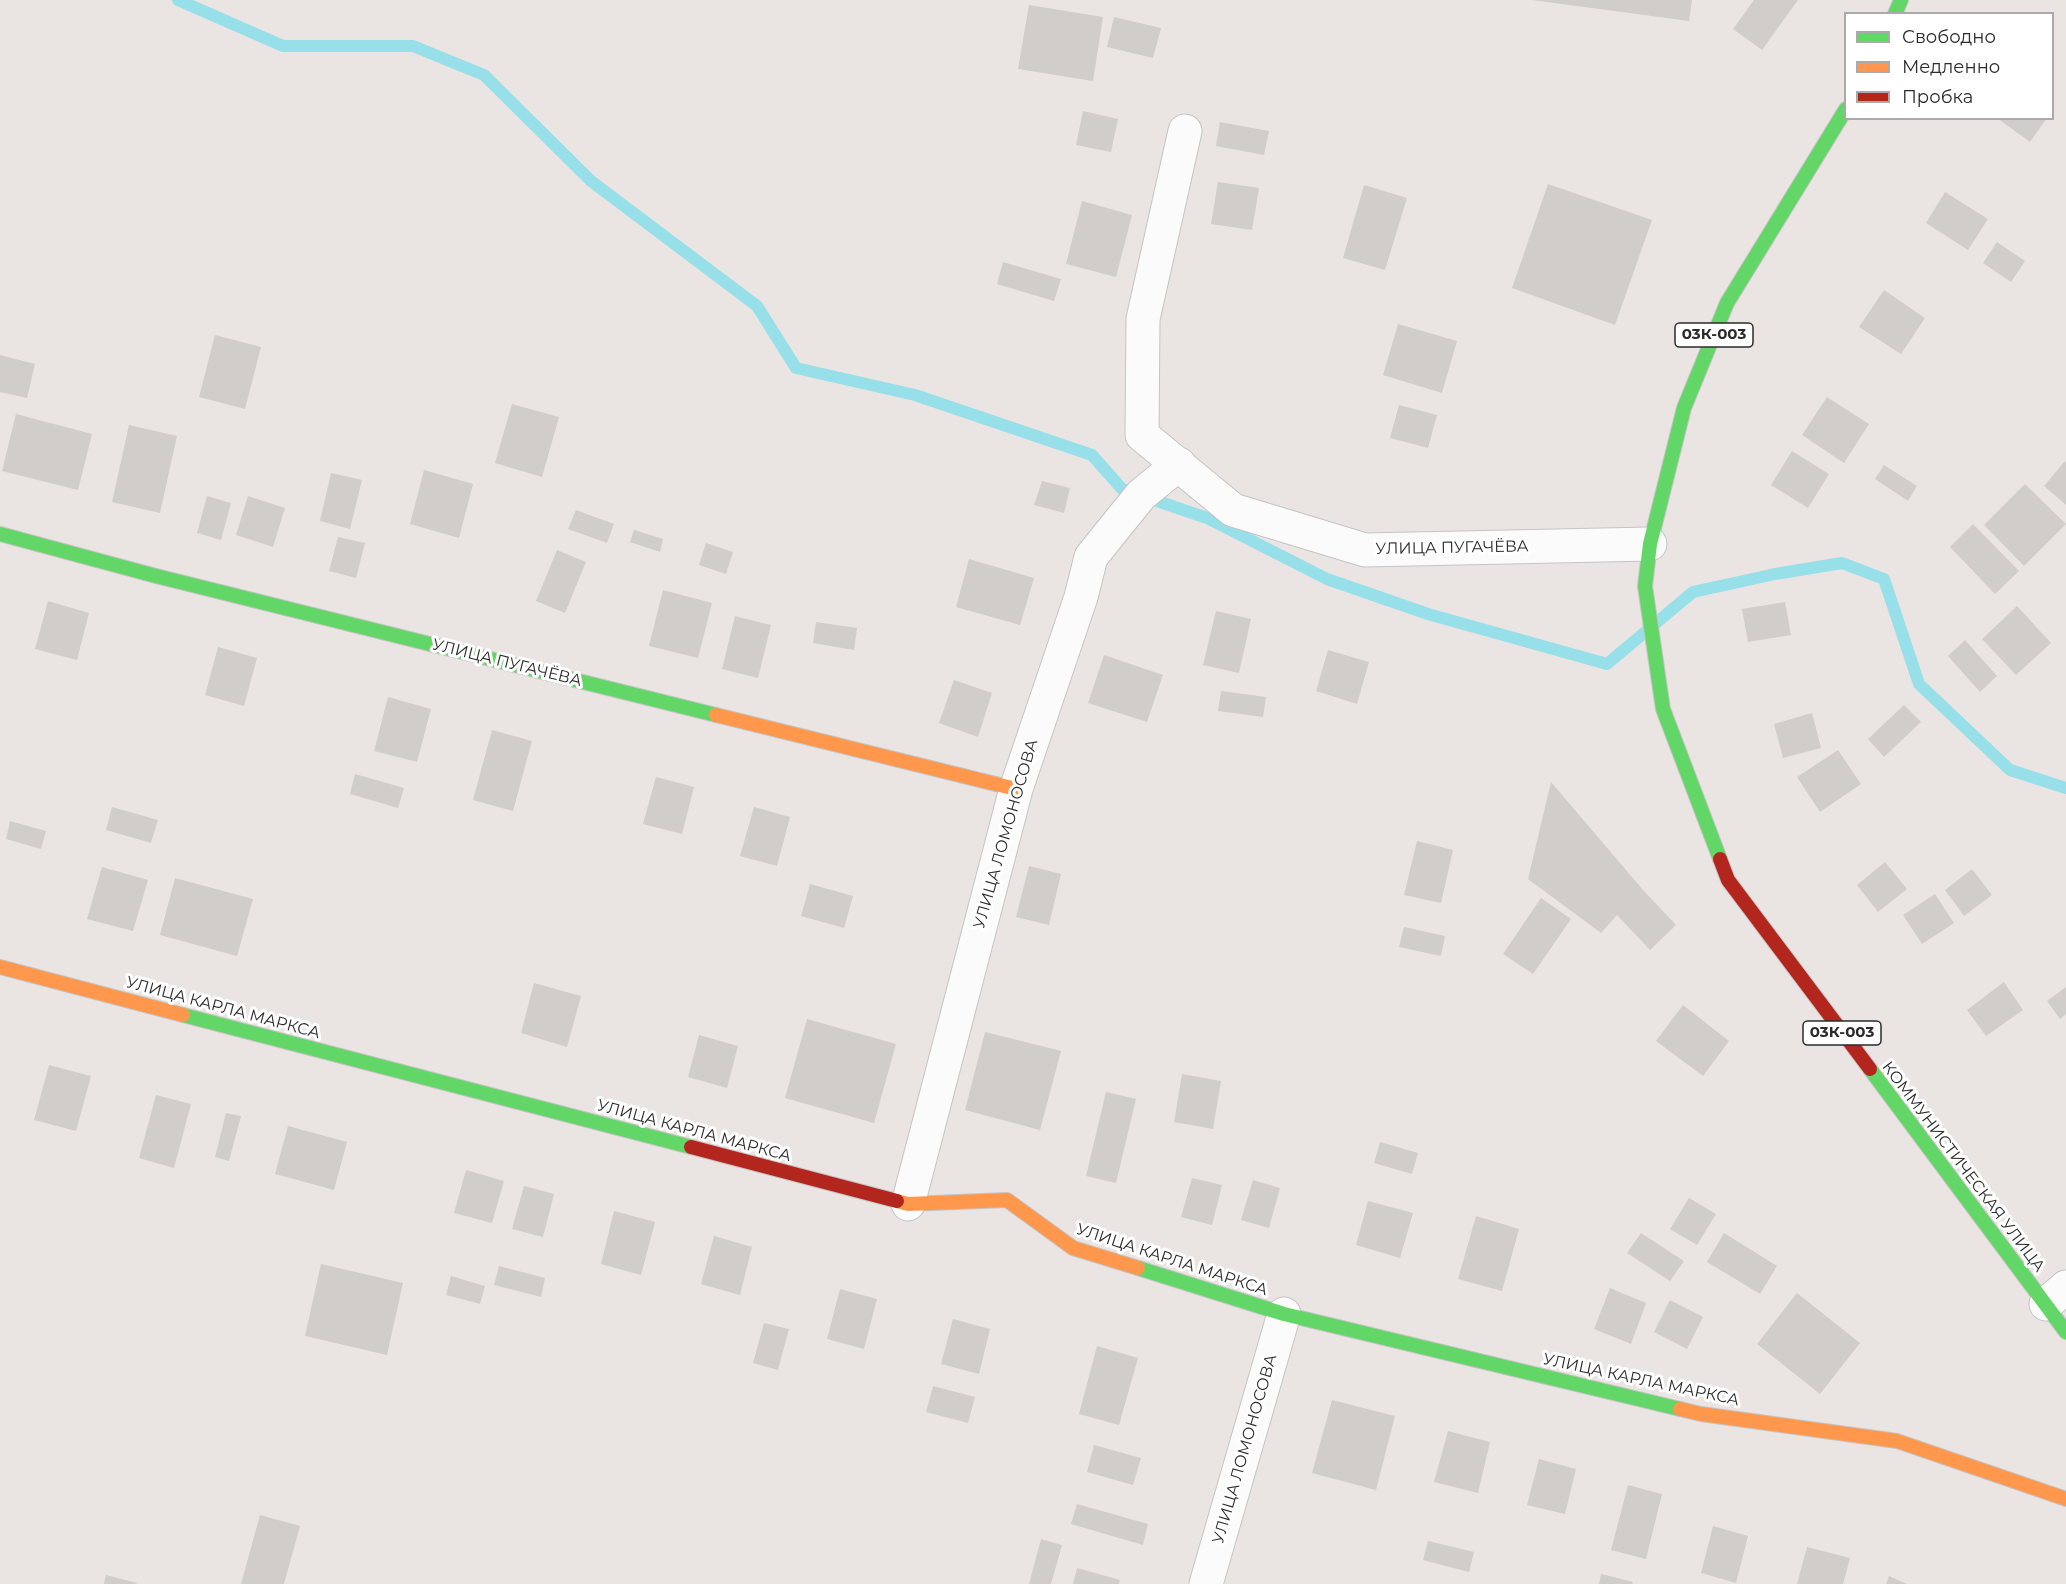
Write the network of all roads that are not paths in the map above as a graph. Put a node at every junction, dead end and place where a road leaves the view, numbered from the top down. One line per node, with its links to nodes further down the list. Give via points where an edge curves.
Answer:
1 (1844, 111): 5 (street, КОММУНИСТИЧЕСКАЯ УЛИЦА / 03К-003, via 1727,303 1684,408)
2 (1185, 131): 3 (street, УЛИЦА ПУГАЧЁВА, via 1143,319 1142,435)
3 (1179, 464): 5 (street, УЛИЦА ПУГАЧЁВА, via 1233,510 1365,550); 6 (street, УЛИЦА ЛОМОНОСОВА, via 1141,495 1090,557 1081,597)
4 (0, 534): 6 (street, УЛИЦА ПУГАЧЁВА)
5 (1650, 544): 9 (street, КОММУНИСТИЧЕСКАЯ УЛИЦА / 03К-003, via 1645,586 1663,710 1728,880)
6 (1016, 789): 8 (street, УЛИЦА ЛОМОНОСОВА)
7 (0, 967): 8 (street, УЛИЦА КАРЛА МАРКСА)
8 (908, 1204): 10 (street, УЛИЦА КАРЛА МАРКСА, via 1007,1200 1073,1248)
9 (2056, 1296): 11 (street, КОММУНИСТИЧЕСКАЯ УЛИЦА / 03К-003)
10 (1284, 1314): 12 (street, УЛИЦА КАРЛА МАРКСА, via 1701,1414 1897,1441); 13 (street, УЛИЦА ЛОМОНОСОВА)
11 (2066, 1332)
12 (2066, 1499)
13 (1206, 1584)

